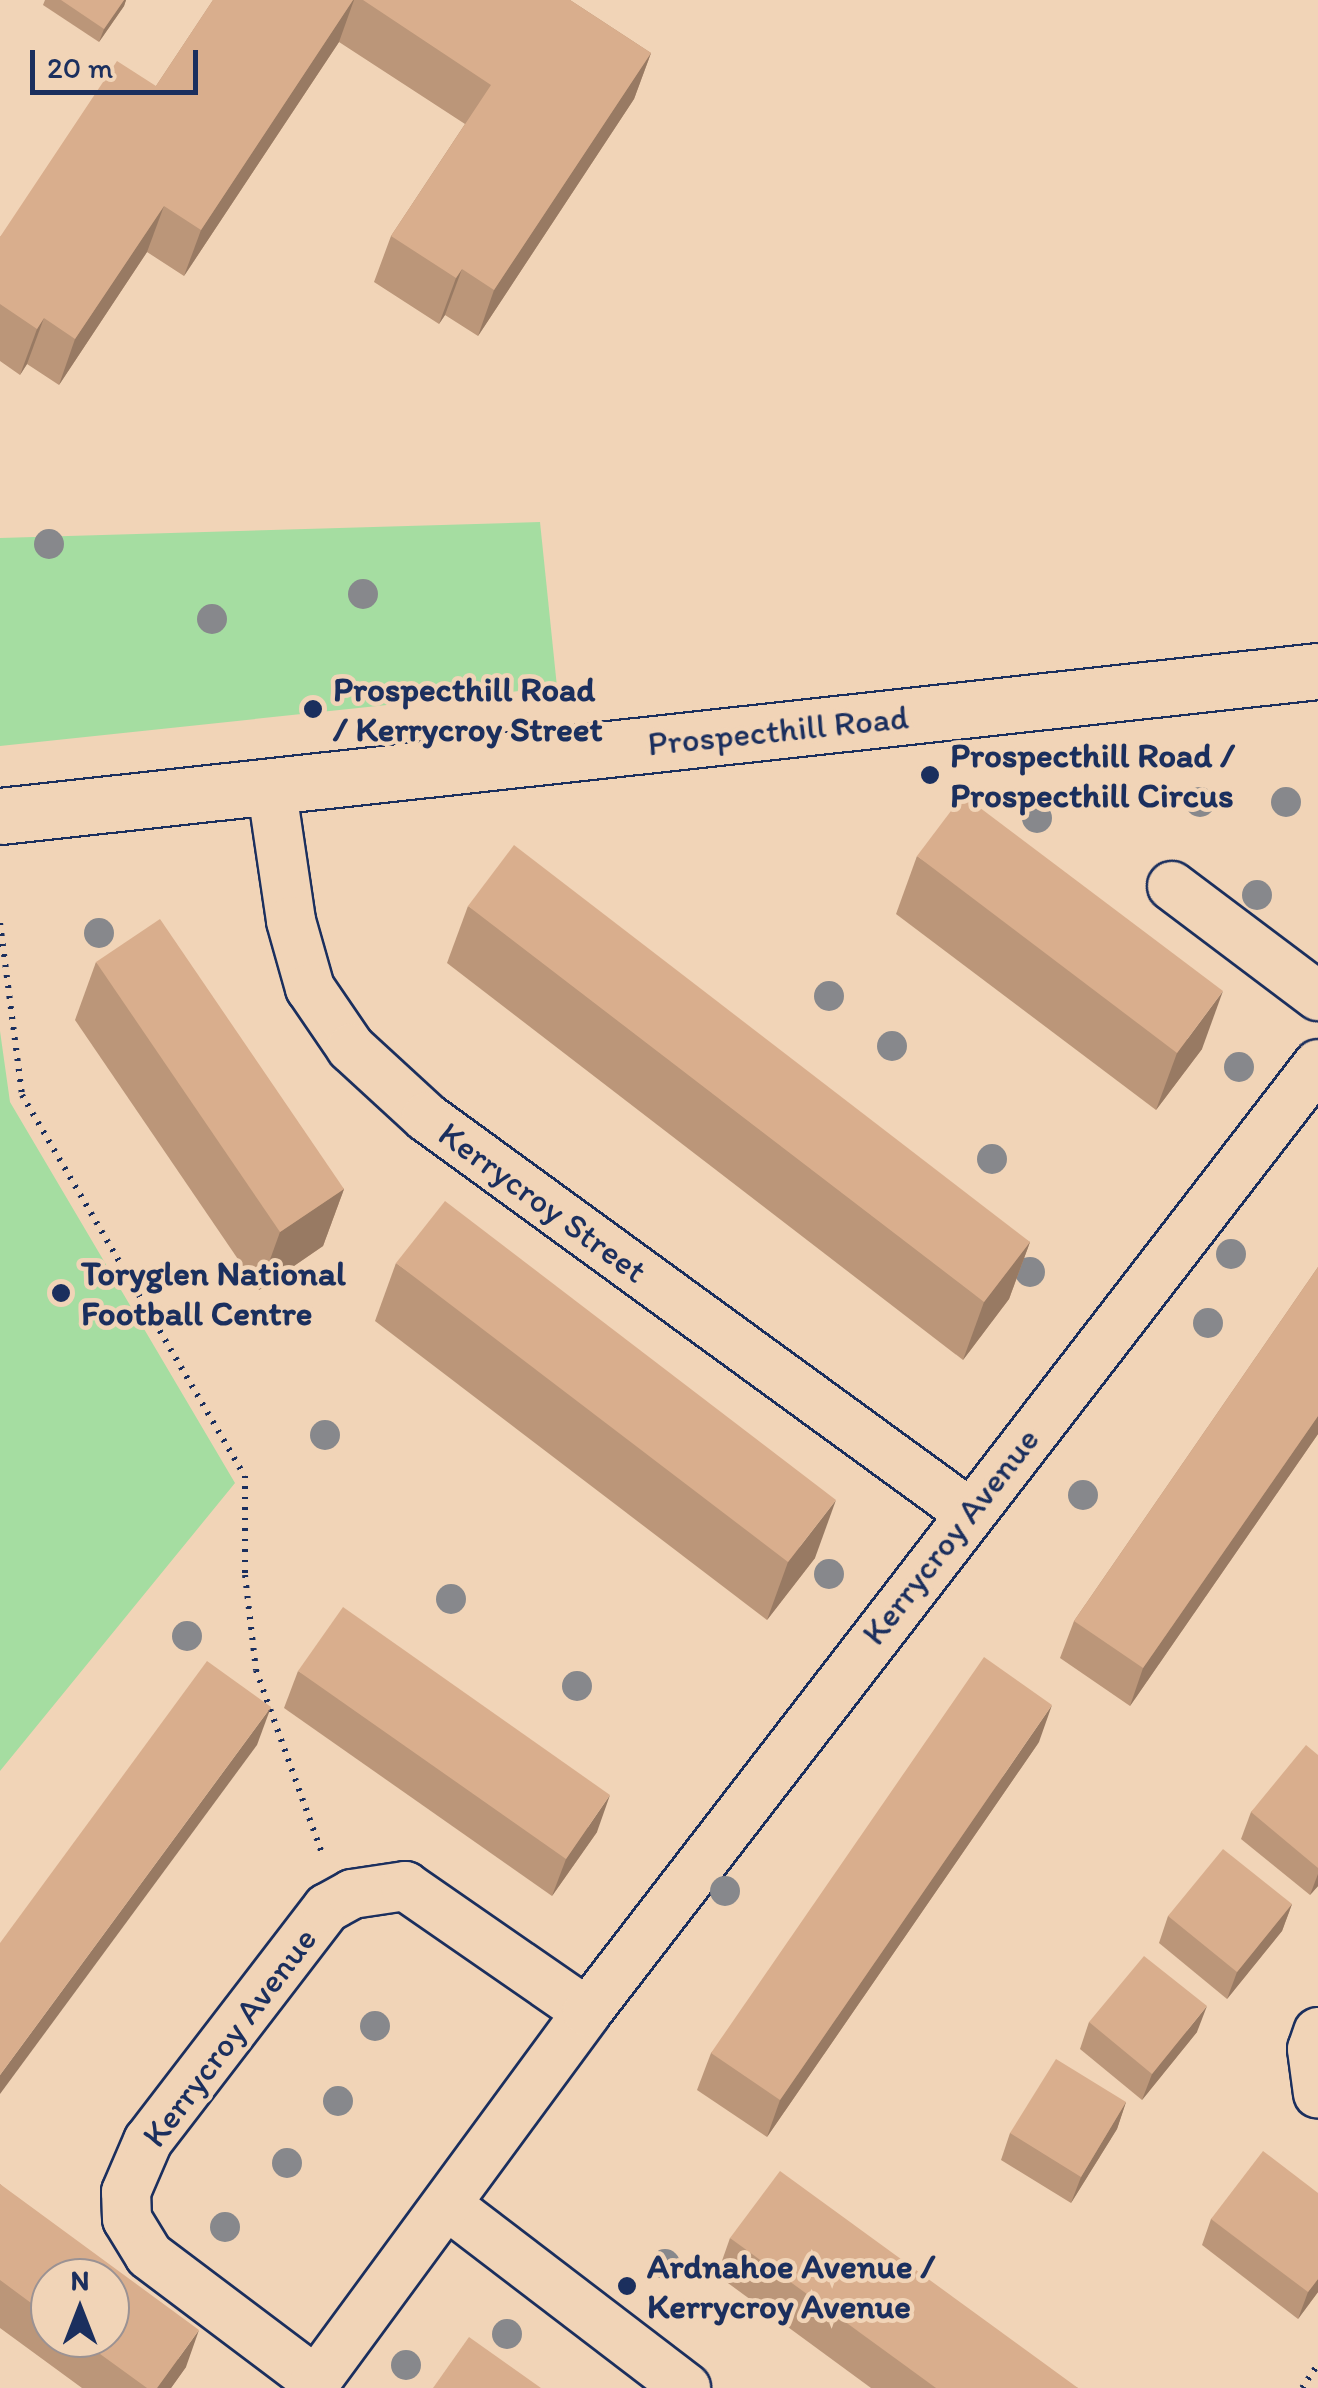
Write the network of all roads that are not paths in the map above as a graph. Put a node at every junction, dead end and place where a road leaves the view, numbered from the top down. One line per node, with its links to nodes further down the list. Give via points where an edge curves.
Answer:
1 (1318, 671): 2 (main road, Prospecthill Road)
2 (271, 785): 3 (main road, Prospecthill Road); 7 (street, Kerrycroy Street, via 291,920 310,988 351,1048 426,1117)
3 (0, 816)
4 (1172, 886): 5 (street)
5 (1318, 996)
6 (1318, 1064): 7 (street, Kerrycroy Avenue)
7 (968, 1512): 8 (street, Kerrycroy Avenue)
8 (587, 2012): 11 (street, Kerrycroy Avenue); 12 (street, Kerrycroy Avenue, via 405,1886 339,1901 327,1908 148,2141 126,2192 127,2219 149,2256)
9 (1318, 2032): 10 (street, via 1312,2049)
10 (1318, 2094)
11 (447, 2205): 12 (street, Kerrycroy Avenue); 13 (street)
12 (314, 2384)
13 (686, 2388)

